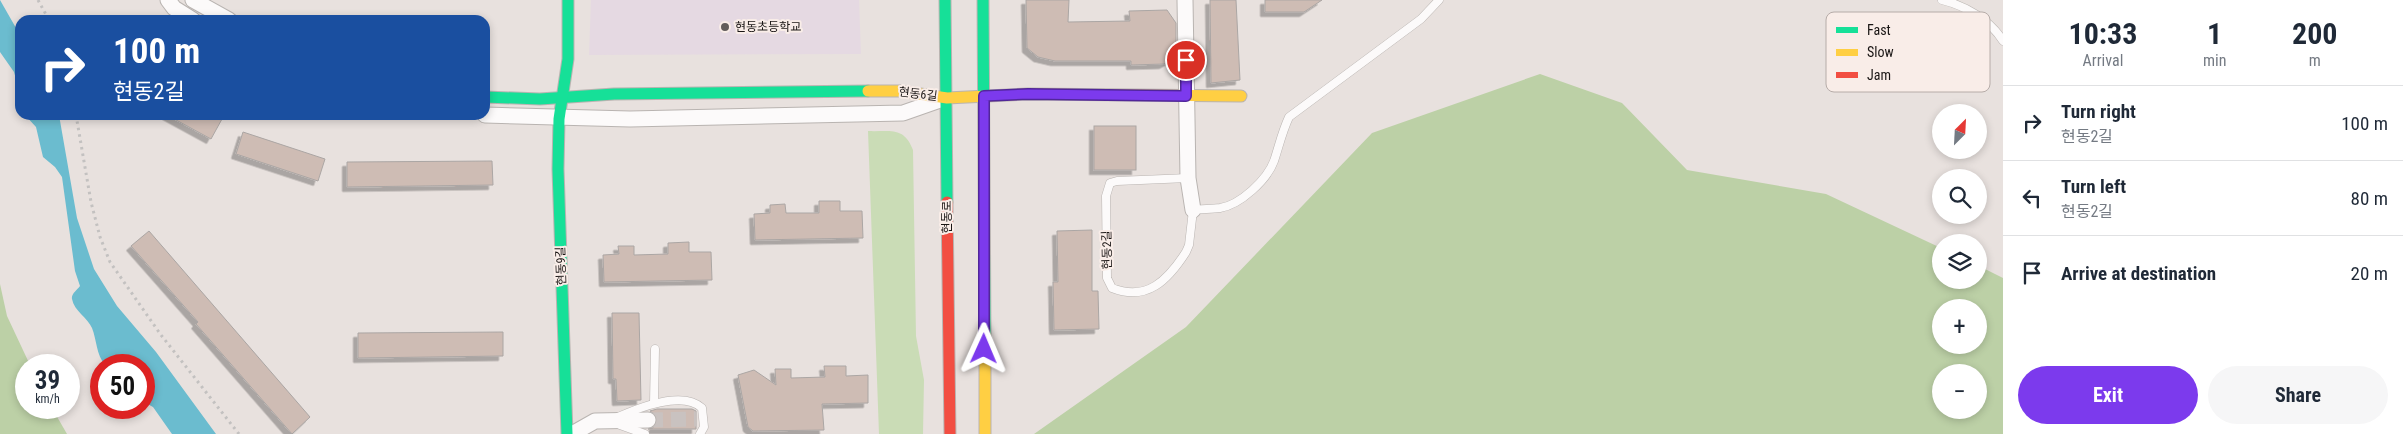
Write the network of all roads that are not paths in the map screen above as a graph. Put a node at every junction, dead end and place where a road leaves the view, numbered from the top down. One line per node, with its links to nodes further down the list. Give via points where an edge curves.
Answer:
1 (193, 0): 11 (street)
2 (568, 0): 18 (street, 현동9길, via 568,60)
3 (945, 0): 19 (street, 현동로)
4 (983, 0): 14 (street)
5 (1185, 0): 15 (street, 현동2길)
6 (1439, 0): 23 (lane, via 1422,19 1290,118 1282,130 1270,170 1245,194 1220,208)
7 (1942, 0): 9 (lane)
8 (173, 3): 10 (street)
9 (1970, 12)
10 (187, 15)
11 (220, 15)
12 (1990, 25): 13 (lane)
13 (2003, 41)
14 (984, 96): 15 (street); 19 (street); 32 (street)
15 (1186, 96): 16 (street); 22 (street, 현동2길)
16 (1241, 96)
17 (490, 97): 18 (street, 현동6길)
18 (562, 98): 19 (street, 현동6길, via 624,94 890,91); 21 (street, 현동9길)
19 (947, 98): 21 (street, 현동6길, via 903,114); 31 (street, 현동로)
20 (490, 115): 21 (street, 현동6길)
21 (559, 119): 28 (street, 현동9길)
22 (1188, 178): 23 (street, 현동2길); 23 (lane, 현동2길, via 1110,183 1106,196 1107,278 1112,288 1137,293 1158,286 1186,252)
23 (1193, 210)
24 (654, 349): 25 (lane)
25 (654, 404): 26 (lane); 30 (lane, via 691,401 697,404 702,408 704,427)
26 (609, 421): 27 (street); 29 (street, via 595,421)
27 (647, 427)
28 (567, 434)
29 (572, 434)
30 (700, 434)
31 (950, 434)
32 (985, 434)

